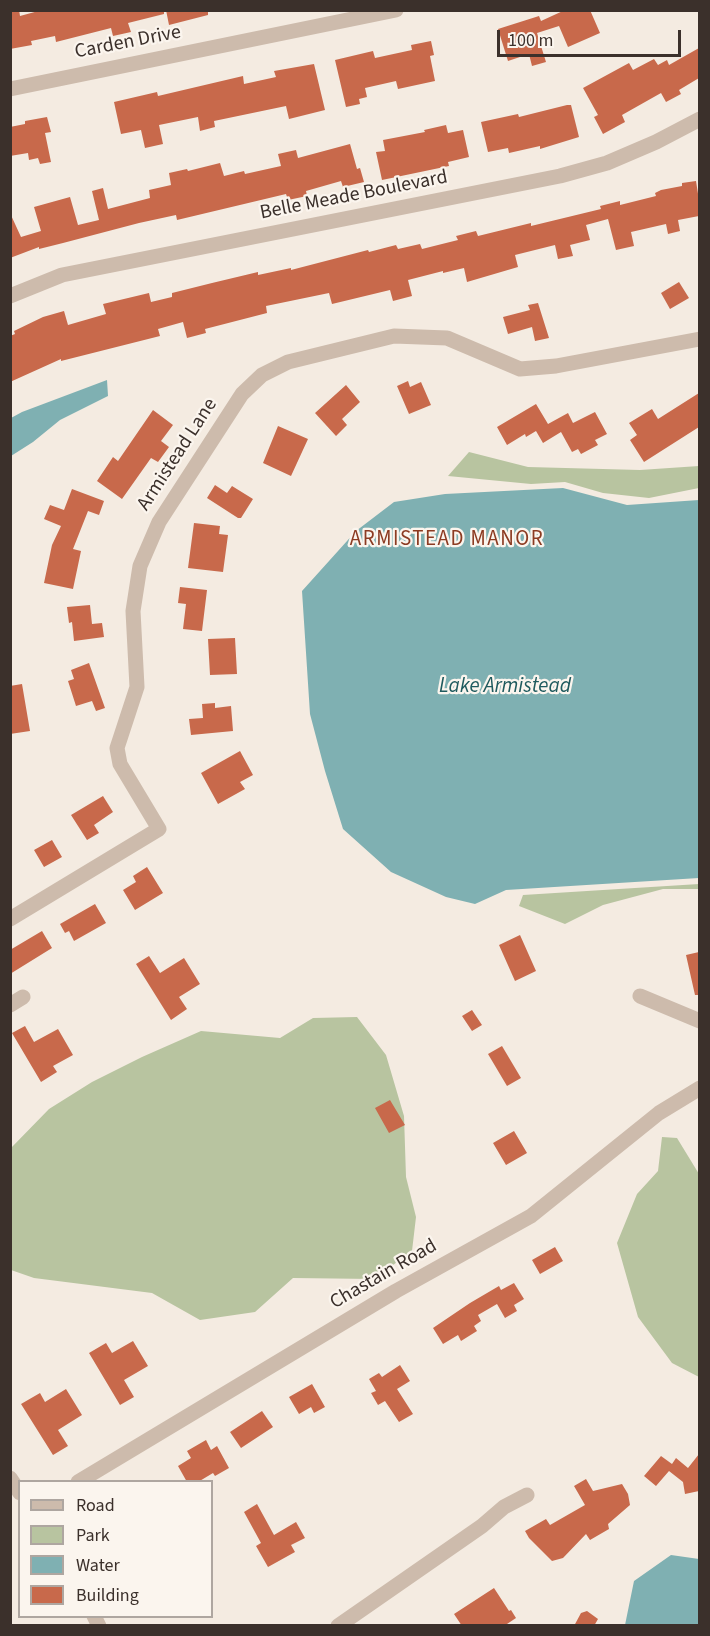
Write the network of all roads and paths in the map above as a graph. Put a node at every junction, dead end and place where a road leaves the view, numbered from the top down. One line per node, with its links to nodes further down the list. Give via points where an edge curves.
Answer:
1 (396, 10): 2 (street, Carden Drive)
2 (10, 89)
3 (699, 119): 4 (street, Belle Meade Boulevard, via 607,163 560,176 62,275)
4 (10, 296)
5 (699, 339): 6 (street, Armistead Lane, via 520,369 447,338 394,336 288,362 262,375 242,394 159,522 140,566 133,611 137,687 117,748 120,764 159,829)
6 (10, 919)
7 (640, 996): 8 (street)
8 (699, 1021)
9 (699, 1088): 10 (street, Chastain Road, via 659,1113 531,1216)
10 (81, 1480)
11 (527, 1495): 12 (street, via 504,1507)
12 (338, 1626)

